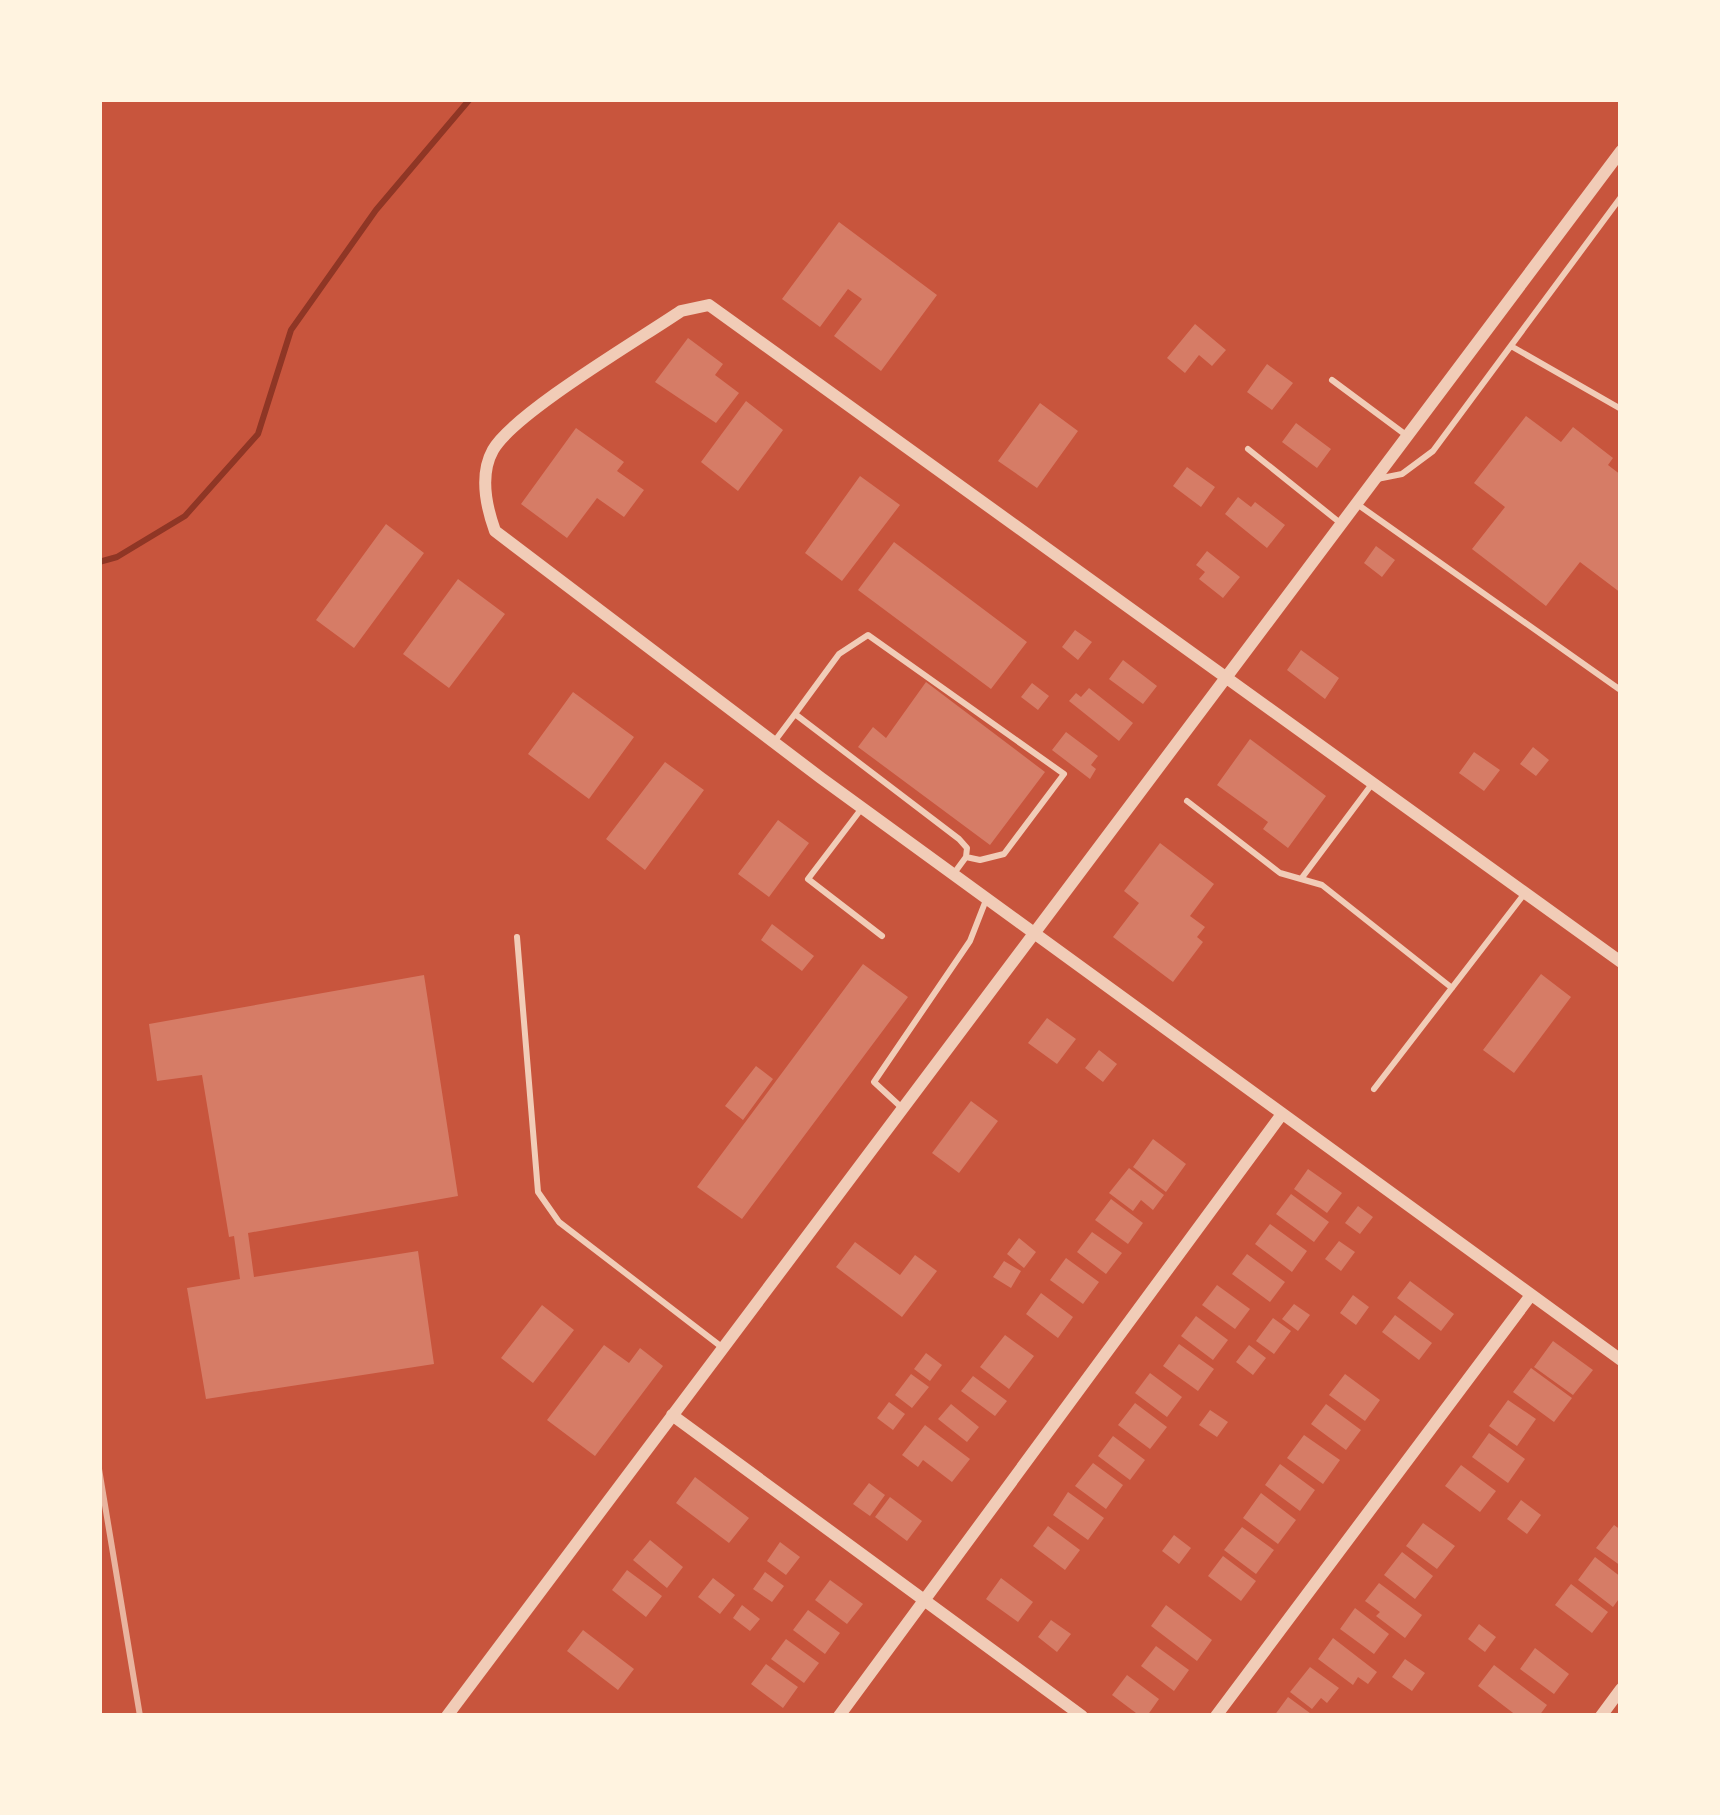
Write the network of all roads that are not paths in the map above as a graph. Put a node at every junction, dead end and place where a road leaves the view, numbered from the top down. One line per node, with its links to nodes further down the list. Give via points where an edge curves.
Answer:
1 (1621, 152): 6 (street)
2 (1621, 197): 3 (lane)
3 (1511, 346): 5 (lane); 8 (lane, via 1433,451 1402,475)
4 (1332, 380): 6 (lane)
5 (1621, 409)
6 (1407, 436): 8 (street)
7 (1248, 449): 10 (lane)
8 (1375, 479): 9 (street)
9 (1357, 504): 10 (street); 12 (lane)
10 (1341, 525): 11 (street)
11 (1227, 680): 14 (street, via 710,304 681,310 531,413 490,453 484,498 495,531); 15 (street); 24 (street)
12 (1619, 689)
13 (795, 714): 14 (lane); 18 (lane, via 959,839); 18 (lane, via 839,654 858,638 875,637 1064,774 1004,854)
14 (774, 742): 17 (street)
15 (1372, 784): 20 (lane); 21 (street)
16 (1187, 801): 20 (lane, via 1280,873)
17 (862, 808): 19 (street); 23 (lane, via 808,879)
18 (966, 856): 19 (lane)
19 (952, 875): 22 (street)
20 (1301, 879): 27 (lane, via 1322,885)
21 (1525, 893): 26 (street); 27 (lane)
22 (986, 899): 24 (street); 29 (lane, via 970,941 874,1082)
23 (882, 936)
24 (1036, 936): 29 (street); 30 (street)
25 (517, 937): 32 (lane, via 538,1192 559,1222)
26 (1621, 962)
27 (1452, 988): 28 (lane)
28 (1374, 1089)
29 (904, 1110): 32 (street)
30 (1282, 1114): 31 (street); 35 (street)
31 (1531, 1295): 33 (street); 40 (street)
32 (723, 1348): 34 (street)
33 (1621, 1360)
34 (672, 1415): 35 (street); 37 (street)
35 (923, 1601): 38 (street); 39 (street)
36 (1621, 1689): 41 (street)
37 (447, 1716)
38 (839, 1716)
39 (1082, 1716)
40 (1216, 1716)
41 (1601, 1716)

